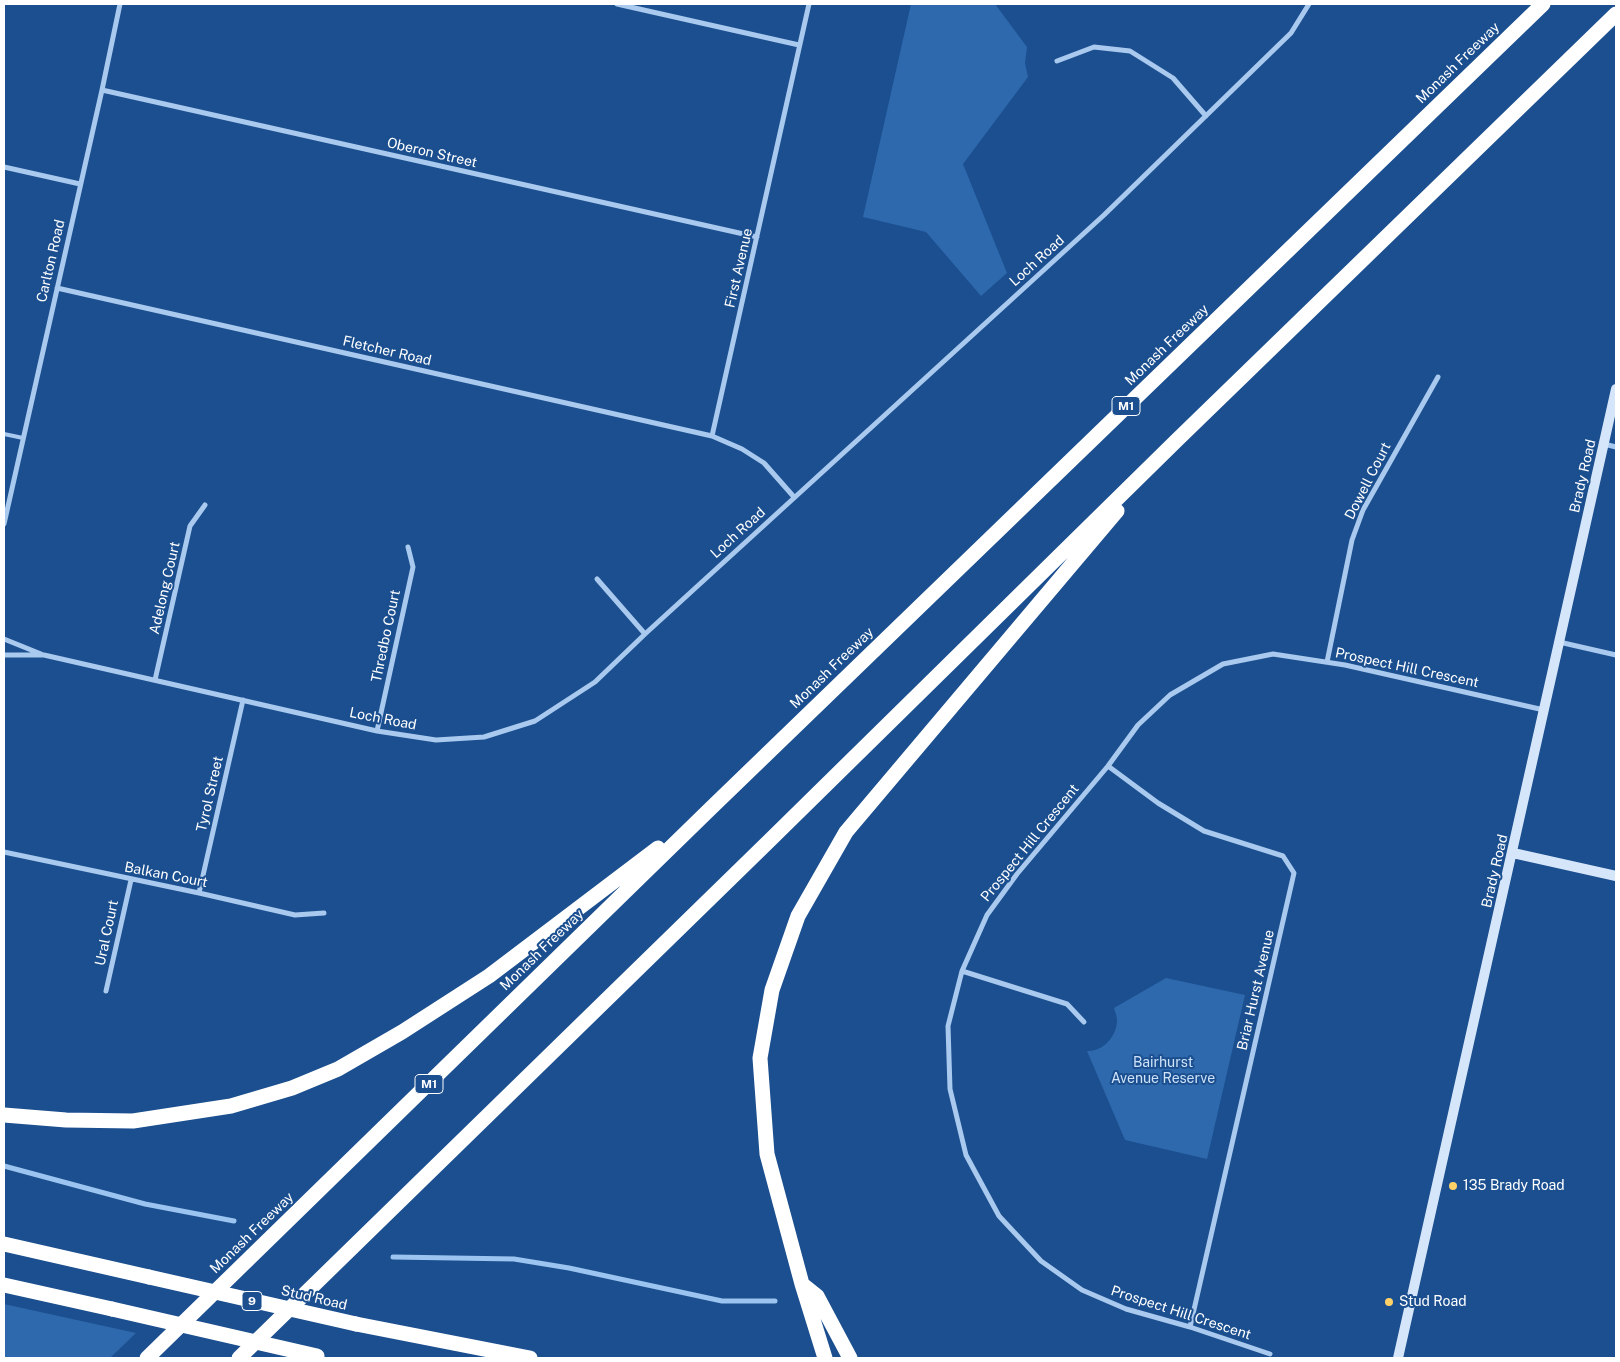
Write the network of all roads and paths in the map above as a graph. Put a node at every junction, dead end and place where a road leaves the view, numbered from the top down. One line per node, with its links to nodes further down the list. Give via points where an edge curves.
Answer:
1 (120, 4): 9 (street, Carlton Road)
2 (617, 4): 7 (street)
3 (809, 4): 7 (street, First Avenue)
4 (1309, 4): 10 (street, Loch Road, via 1290,33)
5 (1543, 4): 41 (highway, Monash Freeway / M1)
6 (1616, 14): 20 (highway)
7 (799, 45): 13 (street, First Avenue)
8 (1057, 61): 10 (street, via 1094,47 1130,51 1173,78)
9 (102, 90): 12 (street, Carlton Road); 13 (street, Oberon Street)
10 (1206, 116): 23 (street, Loch Road, via 1104,215)
11 (4, 167): 12 (street)
12 (80, 184): 14 (street, Carlton Road)
13 (757, 237): 18 (street, First Avenue)
14 (57, 288): 18 (street, Fletcher Road); 19 (street, Carlton Road)
15 (1438, 377): 35 (street, Dowell Court, via 1363,510 1352,540)
16 (1616, 389): 21 (main road, Brady Road)
17 (4, 434): 19 (lane)
18 (712, 436): 23 (street, via 764,463)
19 (23, 438): 25 (street, Carlton Road)
20 (1178, 439): 53 (highway, via 846,832 798,916 772,990 760,1058 767,1154); 59 (highway)
21 (1604, 444): 22 (street); 31 (main road, Brady Road)
22 (1616, 447)
23 (794, 498): 29 (street, Loch Road)
24 (205, 505): 36 (street, Adelong Court, via 190,526)
25 (5, 510): 26 (street, Carlton Road)
26 (4, 524)
27 (408, 547): 39 (street, Thredbo Court, via 413,567)
28 (597, 578): 29 (street)
29 (645, 634): 39 (street, Loch Road, via 595,682 535,722 484,737 436,740)
30 (4, 639): 33 (street, Loch Road)
31 (1560, 642): 34 (street); 38 (main road, Brady Road)
32 (4, 655): 33 (street, Loch Road)
33 (44, 655): 36 (street, Loch Road)
34 (1616, 655)
35 (1327, 662): 38 (street, Prospect Hill Crescent); 40 (street, Prospect Hill Crescent, via 1273,654 1223,664 1170,695 1138,725)
36 (155, 680): 37 (street, Loch Road)
37 (243, 700): 39 (street, Loch Road); 46 (street, Tyrol Street)
38 (1545, 710): 43 (main road, Brady Road)
39 (377, 731)
40 (1108, 766): 48 (street, Prospect Hill Crescent, via 1017,874 987,915); 55 (street, Briar Hurst Avenue, via 1158,803 1204,831 1283,856 1294,873)
41 (710, 809): 51 (highway, via 489,976 338,1069 292,1088 231,1106 133,1121); 58 (highway, Monash Freeway / M1)
42 (4, 852): 45 (street, Balkan Court)
43 (1513, 853): 44 (main road); 63 (main road, Brady Road)
44 (1616, 876)
45 (131, 880): 46 (street, Balkan Court); 49 (street, Ural Court)
46 (199, 893): 47 (street, Balkan Court, via 295,916)
47 (324, 913)
48 (962, 971): 50 (street, via 1067,1004); 55 (street, Prospect Hill Crescent, via 948,1026 950,1089 966,1155 998,1216 1041,1261 1082,1290 1126,1309)
49 (106, 991)
50 (1084, 1022)
51 (4, 1115)
52 (4, 1244): 60 (highway, Stud Road / 9, bridge, via 356,1324)
53 (802, 1284): 61 (highway); 62 (highway, via 817,1296)
54 (4, 1285): 57 (highway, bridge)
55 (1190, 1327): 56 (street, Prospect Hill Crescent)
56 (1270, 1354)
57 (323, 1357)
58 (147, 1358)
59 (239, 1358)
60 (530, 1358)
61 (825, 1358)
62 (850, 1358)
63 (1398, 1358)

